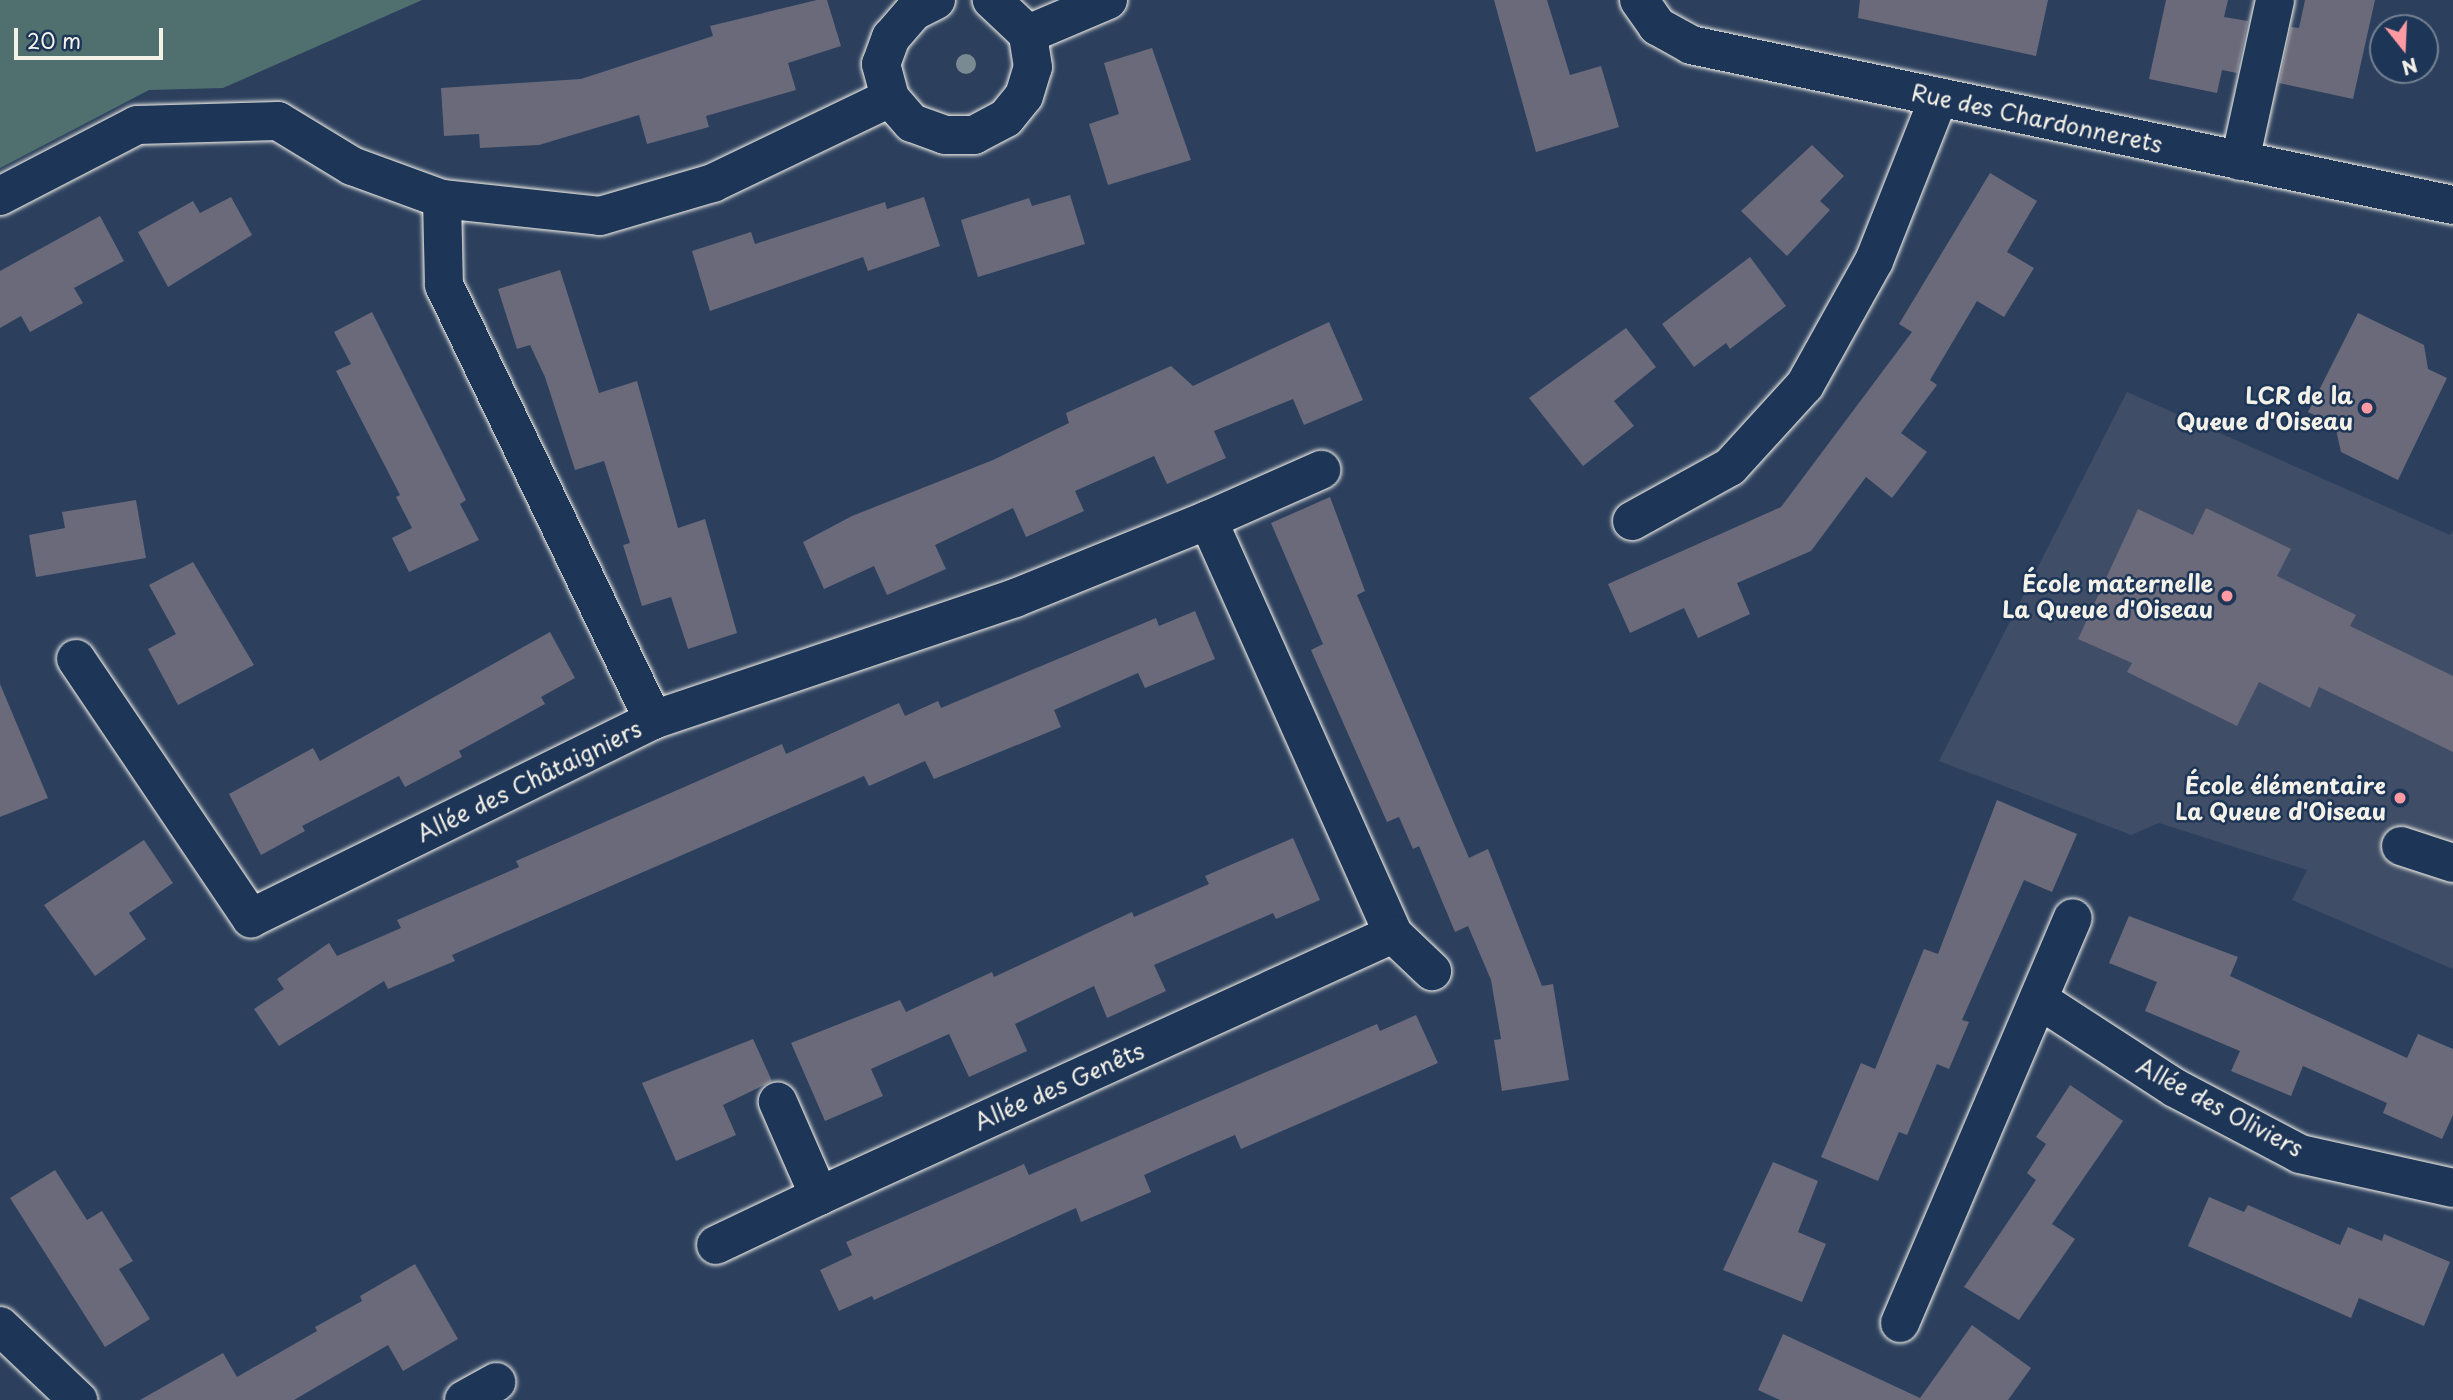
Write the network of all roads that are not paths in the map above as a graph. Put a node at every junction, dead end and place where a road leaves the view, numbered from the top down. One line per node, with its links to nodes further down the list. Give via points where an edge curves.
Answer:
1 (936, 0): 8 (street, via 914,11 891,37 881,64)
2 (992, 0): 6 (street)
3 (1108, 0): 6 (street)
4 (1639, 0): 7 (street, Rue des Chardonnerets, via 1657,26 1691,45)
5 (2275, 0): 9 (street)
6 (1028, 34): 8 (street, via 1033,67 1024,96 1006,118 974,135 944,135 912,122)
7 (1939, 97): 9 (street, Rue des Chardonnerets); 15 (street, via 1874,261 1805,385 1730,467)
8 (890, 98): 11 (street, via 713,183 600,216)
9 (2240, 160): 12 (street, Rue des Chardonnerets)
10 (0, 196): 11 (street, via 137,125 278,121 352,166)
11 (442, 199): 17 (street, Allée des Châtaigniers, via 444,285)
12 (2453, 205)
13 (1321, 470): 14 (street)
14 (1208, 520): 17 (street, via 1015,598); 21 (street)
15 (1632, 521)
16 (76, 659): 17 (street, Allée des Châtaigniers, via 251,918)
17 (653, 720)
18 (2401, 846): 19 (street)
19 (2453, 863)
20 (2073, 918): 23 (street)
21 (1392, 934): 22 (street); 26 (street, Allée des Genêts)
22 (1432, 971)
23 (2041, 1001): 25 (street, Allée des Oliviers, via 2175,1088 2300,1154); 28 (street)
24 (778, 1102): 26 (street)
25 (2453, 1188)
26 (819, 1196): 27 (street, Allée des Genêts)
27 (716, 1245)
28 (1900, 1323)
29 (0, 1326): 30 (street)
30 (78, 1400)

